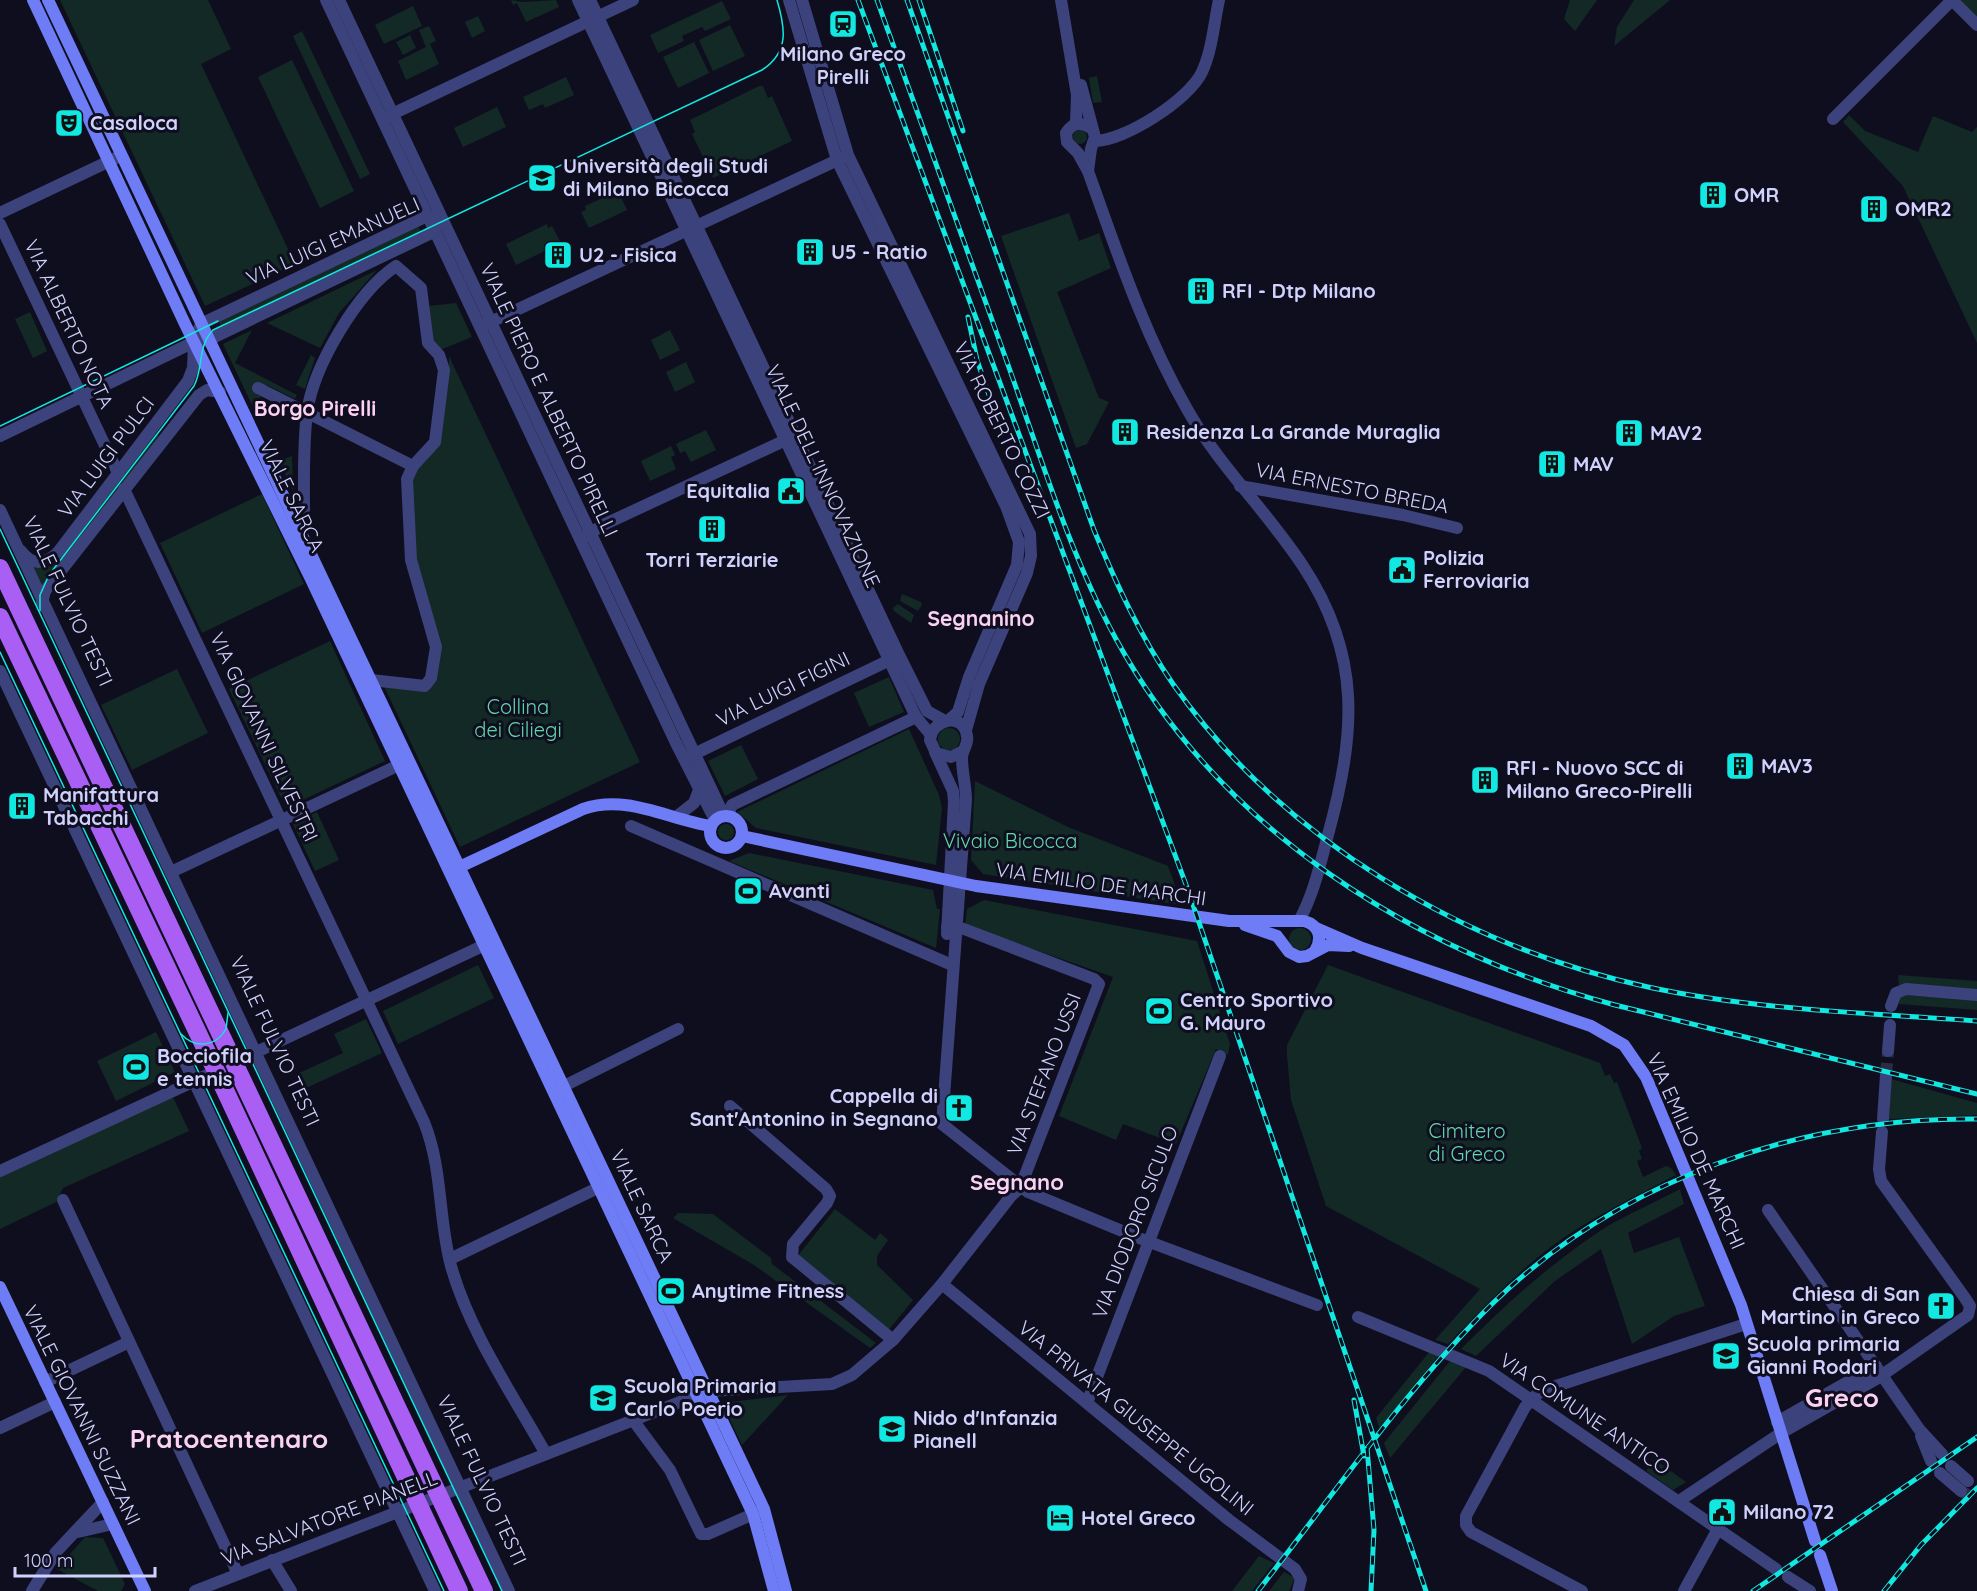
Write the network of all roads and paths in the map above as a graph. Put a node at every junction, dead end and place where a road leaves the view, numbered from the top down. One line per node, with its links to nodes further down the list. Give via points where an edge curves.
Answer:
1 (33, 0): 23 (street, VIALE SARCA)
2 (48, 0): 21 (street, VIALE SARCA)
3 (326, 0): 16 (street, VIALE PIERO E ALBERTO PIRELLI)
4 (339, 0): 16 (street, VIALE PIERO E ALBERTO PIRELLI)
5 (578, 0): 13 (street, VIALE DELL'INNOVAZIONE)
6 (590, 0): 13 (street, VIALE DELL'INNOVAZIONE)
7 (633, 0): 13 (street)
8 (789, 0): 22 (street)
9 (802, 0): 22 (street)
10 (1061, 0): 15 (street, VIA ERNESTO BREDA)
11 (1219, 0): 20 (street, via 1207,54 1195,83 1170,105 1120,136)
12 (1952, 0): 14 (street); 17 (street)
13 (593, 20): 16 (street); 28 (street, VIALE DELL'INNOVAZIONE)
14 (1977, 26)
15 (1073, 75): 18 (street, VIA ERNESTO BREDA); 19 (street, VIA ERNESTO BREDA, via 1083,90)
16 (388, 116): 25 (street, VIALE PIERO E ALBERTO PIRELLI); 26 (street, VIALE PIERO E ALBERTO PIRELLI)
17 (1833, 119)
18 (1077, 123): 19 (street); 20 (street, VIA ERNESTO BREDA, via 1068,130 1066,139 1070,147)
19 (1091, 128): 20 (street, VIA ERNESTO BREDA)
20 (1088, 147): 42 (street, VIA ERNESTO BREDA, via 1088,171 1150,338 1187,410)
21 (122, 156): 23 (street); 30 (street, VIALE SARCA)
22 (842, 158): 28 (street); 56 (street, VIA ROBERTO COZZI, via 1006,506 1019,542 1015,570 958,712); 57 (street, VIA ROBERTO COZZI, via 1030,534 1027,573 979,684)
23 (108, 162): 24 (street); 33 (street, VIALE SARCA)
24 (0, 213)
25 (427, 216): 26 (street, VIA LUIGI EMANUELI); 29 (street, VIALE PIERO E ALBERTO PIRELLI); 30 (street, VIA LUIGI EMANUELI)
26 (441, 217): 29 (street, VIA LUIGI EMANUELI); 31 (street, VIALE PIERO E ALBERTO PIRELLI)
27 (0, 224): 36 (street, VIA ALBERTO NOTA)
28 (691, 228): 31 (street); 39 (street, VIALE DELL'INNOVAZIONE)
29 (434, 232): 31 (street, VIALE PIERO E ALBERTO PIRELLI); 32 (street, VIA LUIGI EMANUELI)
30 (201, 324): 32 (street, VIALE SARCA); 33 (street)
31 (485, 324): 47 (street, VIALE PIERO E ALBERTO PIRELLI)
32 (208, 339): 33 (street, VIA LUIGI EMANUELI); 45 (street, VIALE SARCA)
33 (194, 342): 35 (street, VIALE SARCA); 36 (street, VIA LUIGI EMANUELI); 41 (street, VIA LUIGI PULCI, via 188,381)
34 (258, 388): 37 (street)
35 (220, 392): 43 (street, VIA LUIGI PULCI, via 207,390 199,394); 62 (street, VIALE SARCA)
36 (82, 396): 38 (street, VIA LUIGI EMANUELI); 41 (street, VIA ALBERTO NOTA)
37 (307, 412): 40 (street); 40 (street, via 318,375 342,328 367,292 396,266 421,288 428,343 439,355 444,370 435,442); 45 (street, via 304,510)
38 (0, 436)
39 (790, 438): 47 (street); 52 (street, VIALE DELL'INNOVAZIONE)
40 (413, 466): 54 (street, via 407,479 409,549 436,646 431,678 423,686)
41 (118, 473): 48 (street, VIA LUIGI PULCI, via 53,557 33,562)
42 (1240, 486): 46 (street, VIA ERNESTO BREDA); 75 (street, VIA ERNESTO BREDA, via 1300,560 1321,596 1341,649 1349,740)
43 (123, 489): 50 (street, VIA LUIGI PULCI, via 45,591); 68 (street, VIA GIOVANNI SILVESTRI)
44 (0, 510): 48 (street, VIALE FULVIO TESTI)
45 (295, 517): 54 (street, VIALE SARCA)
46 (1457, 528)
47 (586, 536): 61 (street, VIALE PIERO E ALBERTO PIRELLI)
48 (20, 550): 50 (street, VIALE FULVIO TESTI)
49 (0, 568): 93 (main road)
50 (42, 603): 72 (street, VIALE FULVIO TESTI)
51 (0, 617): 94 (main road)
52 (894, 658): 55 (street, VIALE DELL'INNOVAZIONE); 56 (street, VIALE DELL'INNOVAZIONE, via 927,711); 61 (street, VIA LUIGI FIGINI)
53 (0, 671): 96 (street)
54 (371, 680): 71 (street, VIALE SARCA)
55 (916, 717): 58 (street, VIALE DELL'INNOVAZIONE); 67 (street, via 732,805)
56 (947, 720): 57 (street, via 958,722); 58 (street, VIA ROBERTO COZZI, via 935,727)
57 (966, 730): 60 (street, VIA ROBERTO COZZI, via 968,741)
58 (931, 735): 59 (street, VIA ROBERTO COZZI)
59 (933, 748): 60 (street, via 948,758); 65 (street, VIA ROBERTO COZZI)
60 (963, 751): 63 (street, VIA ROBERTO COZZI)
61 (689, 756): 64 (street, VIALE PIERO E ALBERTO PIRELLI); 67 (street, VIALE PIERO E ALBERTO PIRELLI)
62 (399, 765): 68 (street); 71 (street, VIALE SARCA)
63 (966, 789): 65 (street); 74 (street, VIA ROBERTO COZZI)
64 (699, 790): 66 (street, via 694,803); 67 (street, VIALE PIERO E ALBERTO PIRELLI)
65 (953, 791): 73 (street, VIA ROBERTO COZZI)
66 (676, 817): 67 (street); 71 (street, via 621,803 594,805)
67 (719, 819): 70 (street, VIALE PIERO E ALBERTO PIRELLI, via 739,822); 70 (street, VIALE PIERO E ALBERTO PIRELLI, via 712,840 722,847 733,846)
68 (281, 820): 72 (street); 86 (street, VIA GIOVANNI SILVESTRI)
69 (631, 826): 84 (street)
70 (742, 836): 73 (street, VIA EMILIO DE MARCHI)
71 (454, 870): 81 (street, VIALE SARCA)
72 (171, 872): 91 (street, VIALE FULVIO TESTI)
73 (948, 880): 74 (street, VIA EMILIO DE MARCHI); 78 (street, VIA ROBERTO COZZI)
74 (961, 883): 77 (street, VIA EMILIO DE MARCHI); 78 (street, VIA ROBERTO COZZI)
75 (1310, 909): 76 (street, VIA ERNESTO BREDA); 79 (street)
76 (1297, 921): 77 (street, VIA EMILIO DE MARCHI); 79 (street, VIA EMILIO DE MARCHI); 80 (street, via 1286,929)
77 (1232, 922): 80 (street, VIA EMILIO DE MARCHI)
78 (952, 927): 84 (street, VIA ROBERTO COZZI); 101 (street, VIA STEFANO USSI, via 1099,984)
79 (1315, 927): 82 (street, VIA EMILIO DE MARCHI); 83 (street, via 1320,939)
80 (1284, 942): 83 (street, VIA EMILIO DE MARCHI, via 1289,952 1299,957)
81 (489, 943): 86 (street); 97 (street, VIALE SARCA)
82 (1362, 948): 83 (street, VIA EMILIO DE MARCHI, via 1333,945); 110 (street, VIA EMILIO DE MARCHI, via 1573,1018 1624,1045 1646,1077 1715,1239)
83 (1315, 951)
84 (952, 965): 101 (street, VIA ROBERTO COZZI, via 942,1124)
85 (1977, 995): 87 (street, via 1906,989 1896,993)
86 (366, 1001): 91 (street); 105 (street, VIA GIOVANNI SILVESTRI, via 434,1148)
87 (1891, 1006)
88 (1890, 1025): 90 (street)
89 (678, 1029): 97 (street)
90 (1888, 1051)
91 (256, 1052): 93 (street); 128 (street, VIALE FULVIO TESTI)
92 (1221, 1056): 104 (street, VIA DIODORO SICULO)
93 (235, 1062): 94 (main road); 129 (main road)
94 (216, 1071): 96 (street); 132 (main road)
95 (1886, 1075): 113 (street, via 1879,1172 1882,1184 1932,1248 1968,1301 1970,1313)
96 (194, 1081): 99 (street); 133 (street)
97 (559, 1089): 100 (street, VIALE SARCA)
98 (730, 1106): 111 (street, via 830,1196 793,1244 792,1257)
99 (0, 1171)
100 (604, 1185): 105 (street); 116 (street, VIALE SARCA)
101 (1020, 1188): 104 (street); 106 (street, VIA SALVATORE PIANELL)
102 (63, 1200): 112 (street)
103 (1768, 1210): 113 (street)
104 (1148, 1242): 108 (street); 119 (street, VIA DIODORO SICULO)
105 (450, 1259): 124 (street, VIA GIOVANNI SILVESTRI, via 474,1321)
106 (942, 1284): 111 (street, VIA SALVATORE PIANELL); 119 (street, VIA PRIVATA GIUSEPPE UGOLINI)
107 (0, 1287): 114 (street, VIALE GIOVANNI SUZZANI)
108 (1317, 1305)
109 (1358, 1317): 117 (street, VIA COMUNE ANTICO, via 1475,1363)
110 (1746, 1324): 115 (street); 123 (street, VIA EMILIO DE MARCHI)
111 (893, 1340): 116 (street, VIA SALVATORE PIANELL, via 866,1366 832,1384)
112 (129, 1342): 114 (street); 141 (street)
113 (1879, 1371): 123 (street); 125 (street)
114 (45, 1382): 118 (street, VIALE GIOVANNI SUZZANI)
115 (1553, 1387): 117 (street); 120 (street)
116 (702, 1393): 121 (street, VIA SALVATORE PIANELL); 134 (street, VIALE SARCA)
117 (1532, 1398): 120 (street, VIA COMUNE ANTICO); 154 (street, via 1466,1516 1466,1525 1471,1532)
118 (55, 1402): 122 (street); 130 (street, VIALE GIOVANNI SUZZANI)
119 (1086, 1403): 143 (street, VIA PRIVATA GIUSEPPE UGOLINI, via 1295,1569)
120 (1552, 1412): 131 (street, VIA COMUNE ANTICO)
121 (633, 1420): 124 (street, VIA SALVATORE PIANELL); 134 (street, via 670,1470 701,1534)
122 (0, 1428)
123 (1779, 1428): 131 (street); 138 (street, VIA EMILIO DE MARCHI)
124 (546, 1454): 128 (street, VIA SALVATORE PIANELL)
125 (1937, 1458)
126 (1945, 1469): 127 (street)
127 (1964, 1486)
128 (460, 1487): 129 (street, VIA SALVATORE PIANELL); 151 (street, VIALE FULVIO TESTI)
129 (439, 1496): 132 (street, VIA SALVATORE PIANELL); 150 (main road)
130 (103, 1502): 135 (street, VIALE GIOVANNI SUZZANI); 137 (street)
131 (1679, 1502): 136 (street, VIA COMUNE ANTICO)
132 (417, 1504): 133 (street, VIA SALVATORE PIANELL); 149 (main road)
133 (398, 1511): 139 (street, VIA SALVATORE PIANELL); 148 (street)
134 (759, 1512): 152 (street, VIALE SARCA); 153 (street, VIALE SARCA)
135 (113, 1524): 137 (street); 145 (street, VIALE GIOVANNI SUZZANI)
136 (1718, 1529): 140 (street, VIA COMUNE ANTICO); 155 (street)
137 (77, 1532): 144 (street, via 57,1552)
138 (1815, 1541)
139 (272, 1560): 141 (street, VIA SALVATORE PIANELL); 147 (street)
140 (1776, 1569)
141 (238, 1574): 146 (street, VIA SALVATORE PIANELL)
142 (1788, 1577): 156 (street)
143 (1300, 1587)
144 (32, 1591)
145 (145, 1591)
146 (195, 1591)
147 (291, 1591)
148 (435, 1591)
149 (459, 1591)
150 (484, 1591)
151 (509, 1591)
152 (774, 1591)
153 (786, 1591)
154 (1582, 1591)
155 (1684, 1591)
156 (1810, 1591)
157 (1826, 1591): 158 (street, via 1820,1555)
158 (1832, 1591)

